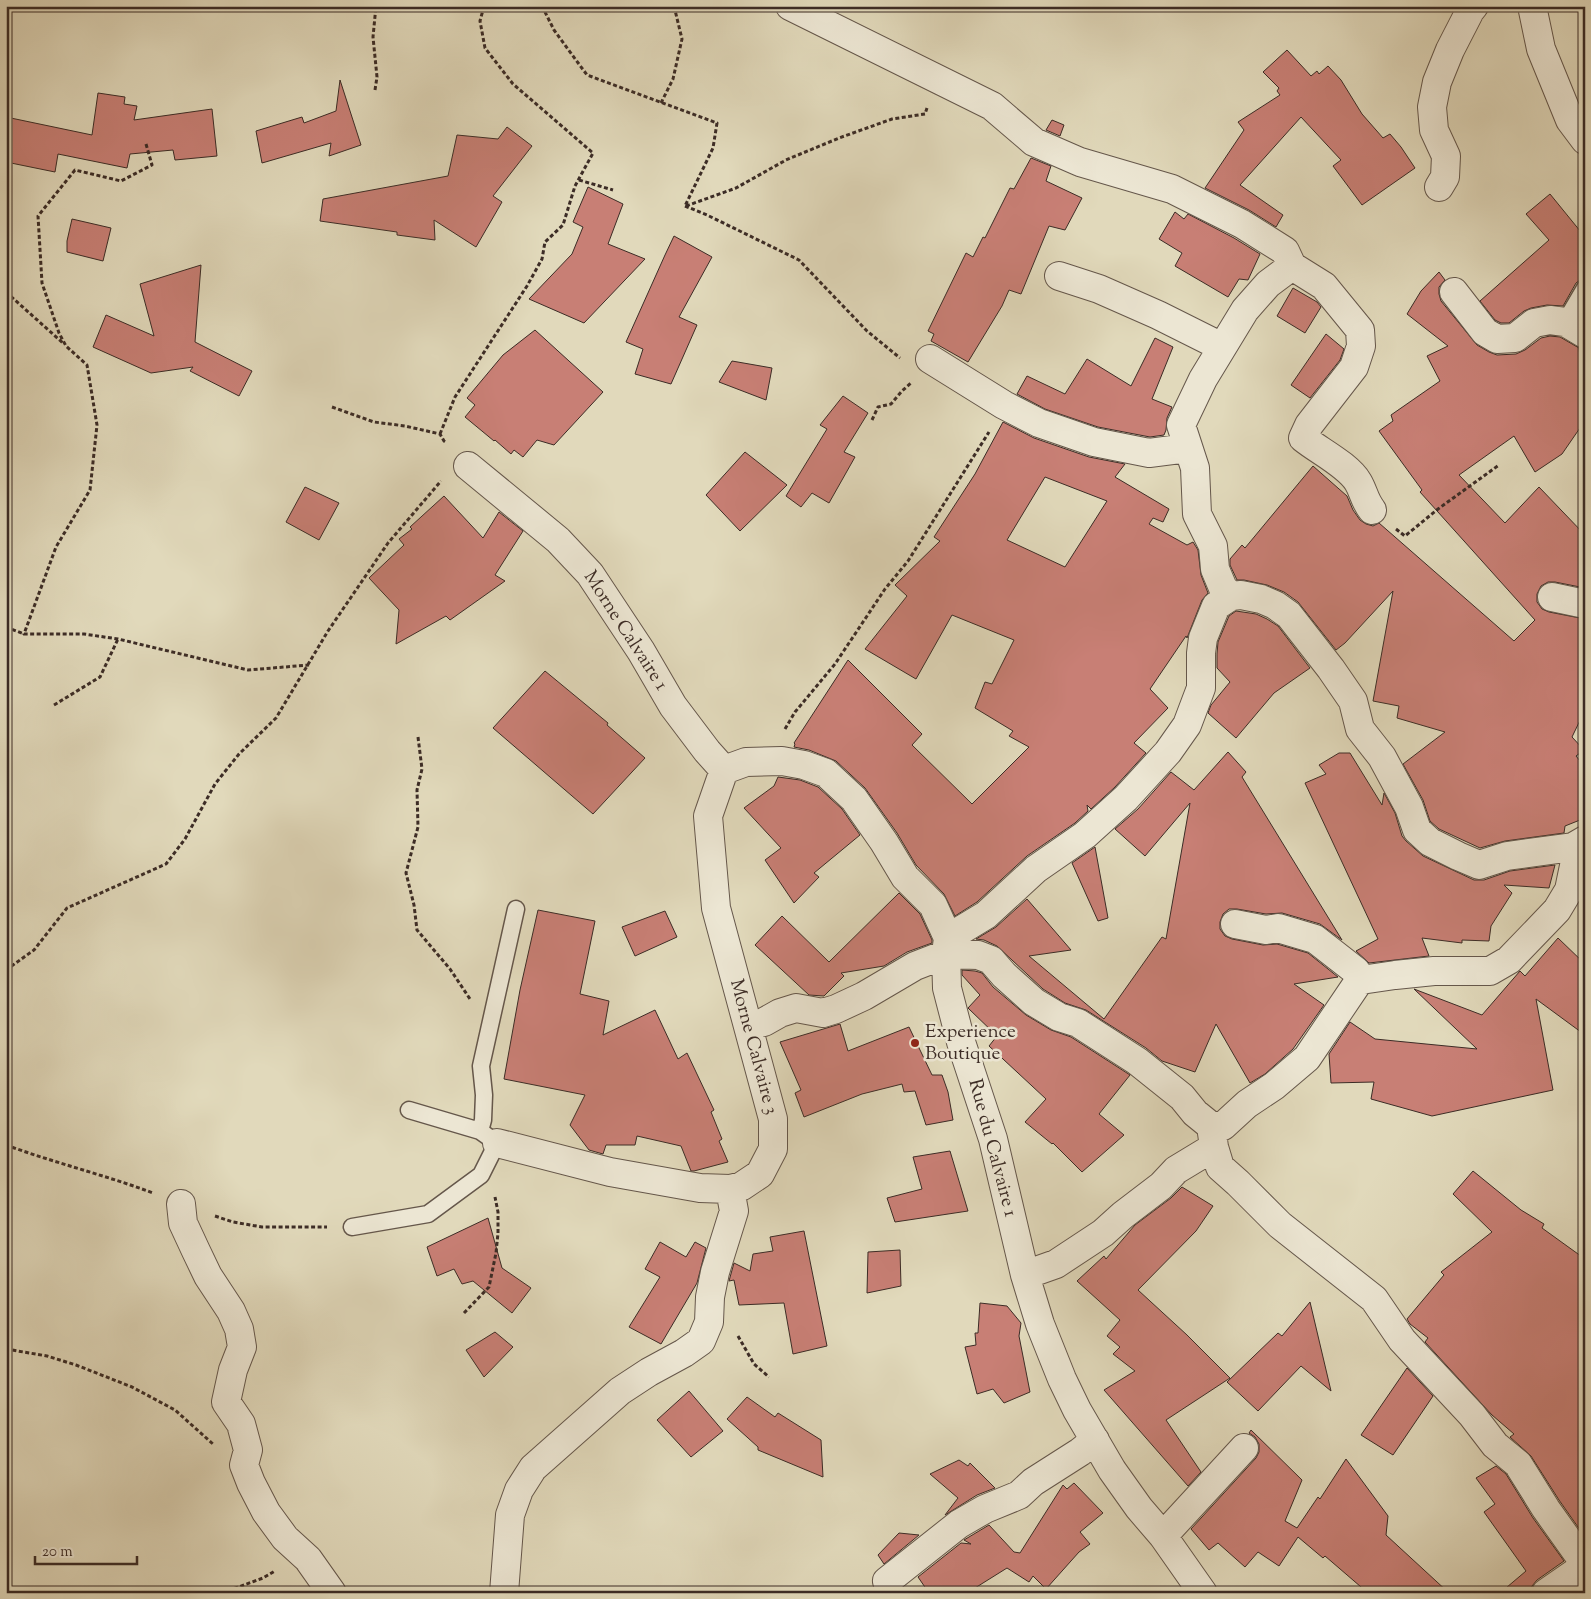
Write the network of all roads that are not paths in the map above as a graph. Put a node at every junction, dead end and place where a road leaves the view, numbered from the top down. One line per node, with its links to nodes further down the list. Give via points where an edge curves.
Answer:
1 (790, 6): 6 (street, via 992,106 1034,142 1080,162 1172,189 1242,224 1285,251)
2 (1474, 6): 5 (street, via 1450,50 1432,107 1434,130 1446,156 1445,178)
3 (1532, 6): 4 (street, via 1541,49 1570,120)
4 (1585, 140)
5 (1439, 187)
6 (1292, 266): 11 (street, via 1268,284 1245,310); 15 (street, via 1324,286 1360,330 1361,346 1354,367 1309,425 1303,438 1344,466 1358,481)
7 (1059, 276): 11 (street, via 1099,289)
8 (1585, 288): 10 (lane)
9 (1454, 292): 10 (street, via 1485,332 1497,338 1515,338 1534,323 1550,320)
10 (1575, 328)
11 (1222, 347): 13 (street, via 1181,425)
12 (939, 365): 13 (street, via 1039,423 1094,442 1149,453)
13 (1188, 448): 16 (street, via 1195,468 1197,514 1213,546 1215,569 1223,588)
14 (460, 456): 19 (street, Morne Calvaire 1, via 558,540 590,574 673,706)
15 (1372, 510)
16 (1231, 596): 20 (street, via 1261,599 1289,616 1353,701 1360,729 1382,757 1409,807 1417,830 1430,842 1479,865 1507,856); 23 (street, via 1216,606 1203,638 1201,688 1187,725 1168,752 1126,798 1085,835 1036,869)
17 (1552, 597): 18 (street)
18 (1585, 604)
19 (724, 770): 23 (street, Rue du Calvaire 1, via 746,762 782,761 826,773 854,799 905,877 933,905); 25 (street, Morne Calvaire 3, via 708,816 716,908)
20 (1579, 844): 24 (street, via 1569,890 1561,904 1509,960 1490,971 1434,971)
21 (516, 909): 27 (lane, via 481,1066 483,1120)
22 (1235, 924): 24 (street, via 1266,930 1278,928 1315,939 1356,971)
23 (947, 946): 25 (street, via 864,996 836,1009 823,1013 796,1008); 28 (street, via 992,960 1034,1002 1059,1017 1078,1023 1137,1061 1182,1097); 32 (street, Rue du Calvaire 1, via 947,988 993,1139)
24 (1361, 980): 28 (street, via 1307,1058 1247,1104)
25 (748, 1026): 29 (street, Morne Calvaire 3, via 773,1119 773,1149 760,1174 742,1186)
26 (408, 1110): 27 (lane)
27 (489, 1137): 29 (street, Morne Calvaire 3, via 610,1172 700,1188); 31 (lane, via 481,1175 428,1214)
28 (1212, 1137): 32 (street, via 1161,1186 1103,1234 1056,1264); 36 (street, via 1220,1167 1280,1224 1374,1298 1402,1340 1472,1415 1495,1445 1518,1464)
29 (730, 1189): 38 (street, via 734,1211 715,1272 709,1322 701,1341 620,1391 534,1468 519,1490 510,1515)
30 (180, 1204): 37 (street, via 183,1223 196,1251 239,1329 242,1346 226,1402 242,1424 248,1450 244,1465 266,1512)
31 (352, 1227)
32 (1025, 1275): 33 (street, Rue du Calvaire 1, via 1062,1379)
33 (1095, 1440): 35 (street, Rue du Calvaire 1, via 1112,1470); 39 (street, via 1019,1495 959,1524 887,1581)
34 (1244, 1448): 35 (street)
35 (1163, 1536): 40 (street, Rue du Calvaire 1)
36 (1585, 1565): 41 (street)
37 (332, 1593)
38 (504, 1593)
39 (890, 1593)
40 (1203, 1593)
41 (1546, 1593)

